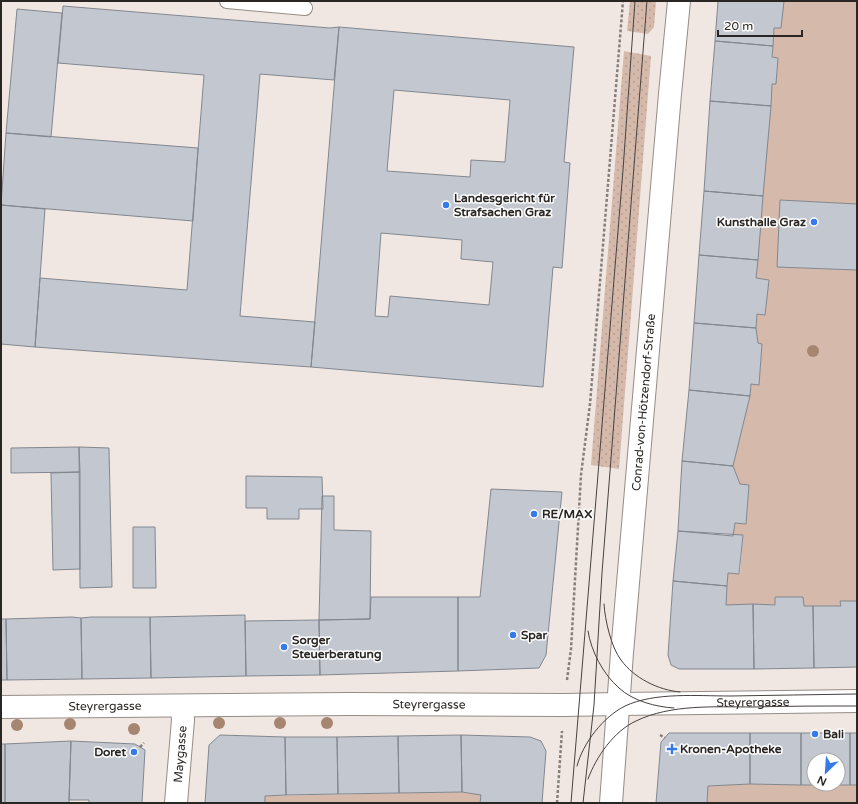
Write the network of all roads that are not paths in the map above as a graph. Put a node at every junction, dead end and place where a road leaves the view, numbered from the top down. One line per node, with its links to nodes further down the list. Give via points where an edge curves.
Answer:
1 (228, 1): 3 (lane)
2 (679, 1): 5 (street, Conrad-von-Hötzendorf-Straße)
3 (306, 8)
4 (857, 701): 5 (street, Steyrergasse)
5 (618, 704): 6 (street, Steyrergasse); 9 (street, Conrad-von-Hötzendorf-Straße)
6 (182, 706): 7 (street, Steyrergasse); 8 (street, Maygasse)
7 (1, 707)
8 (176, 803)
9 (611, 803)

